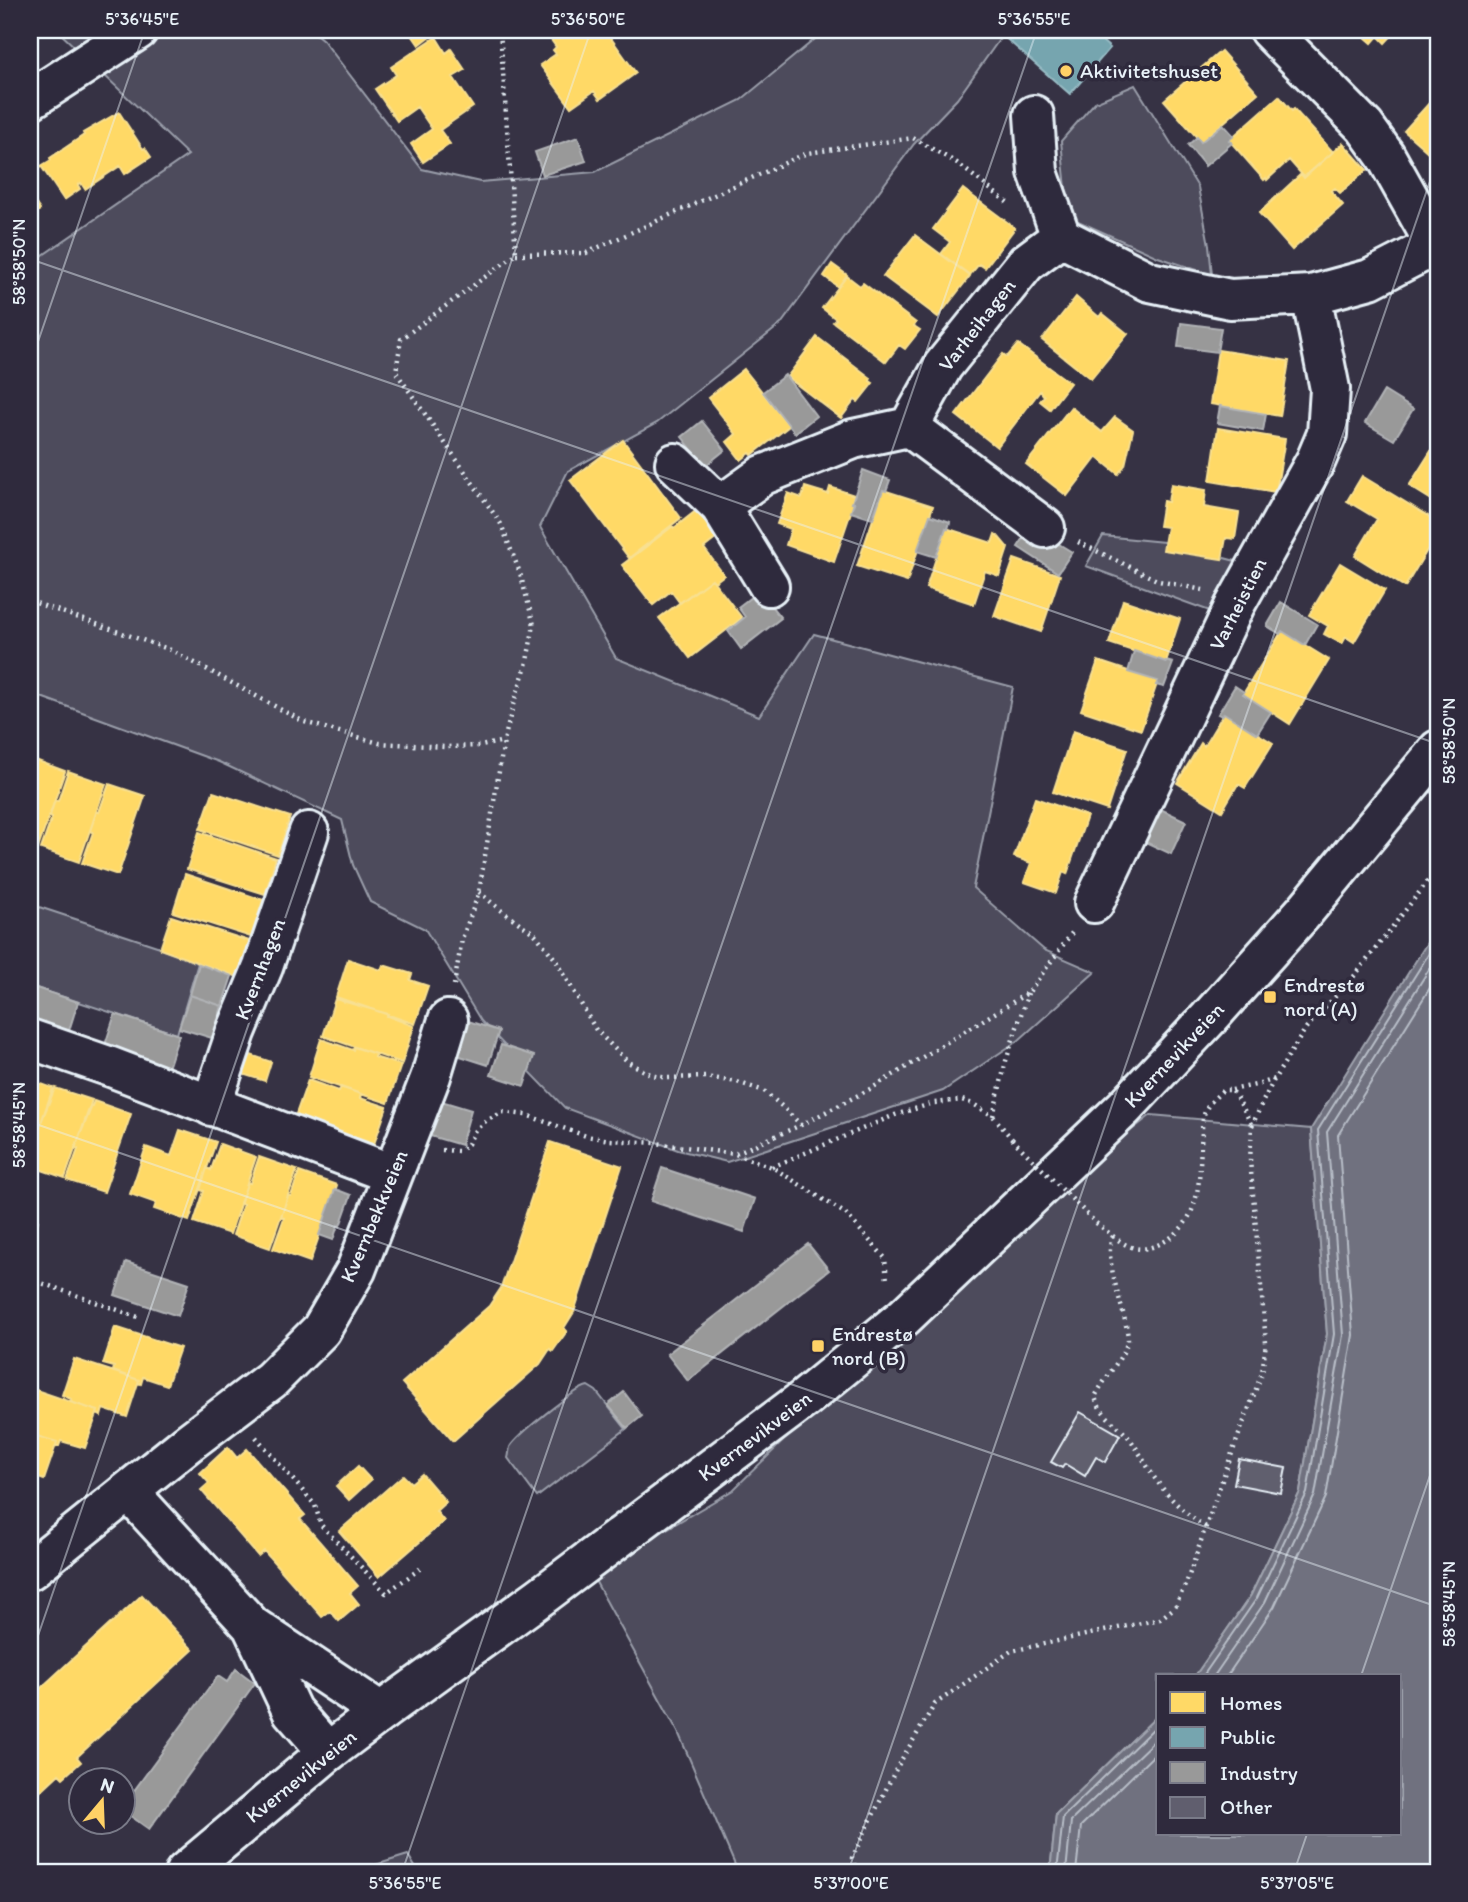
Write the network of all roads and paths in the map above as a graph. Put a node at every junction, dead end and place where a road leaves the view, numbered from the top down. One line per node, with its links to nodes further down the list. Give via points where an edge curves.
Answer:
1 (138, 30): 4 (street)
2 (500, 30): 8 (path)
3 (1269, 30): 7 (street, via 1365,127)
4 (30, 100)
5 (1034, 115): 6 (street, via 1038,172)
6 (1061, 237): 8 (path, via 957,163 913,138 807,153 586,253); 9 (street, via 1150,282 1230,299); 10 (street, Varheihagen, via 1026,263 943,366)
7 (1437, 245): 9 (street, via 1370,279)
8 (516, 254): 17 (path, via 401,339 396,372 502,524 520,572 534,625)
9 (1311, 295): 16 (street, Varheistien, via 1330,390 1328,434)
10 (909, 427): 12 (street, via 853,439 763,475); 13 (street)
11 (675, 463): 12 (street)
12 (720, 506): 14 (street)
13 (1045, 528): 16 (path, via 1159,581 1205,591)
14 (769, 586)
15 (30, 601): 17 (path, via 171,650 304,722 379,743 445,747)
16 (1235, 605): 22 (street, Varheistien)
17 (504, 741): 21 (path)
18 (1438, 750): 39 (street, Kvernevikveien, via 1200,1028 1124,1108)
19 (309, 832): 28 (street, Kvernhagen)
20 (1438, 868): 26 (path, via 1356,974 1306,1028)
21 (479, 891): 24 (path, via 462,939); 30 (path, via 535,934 596,1030 628,1062 652,1075 706,1077 764,1091)
22 (1094, 904): 23 (path)
23 (1028, 992): 29 (path); 30 (path, via 872,1088)
24 (448, 1020): 35 (street, Kvernbekkveien)
25 (30, 1039): 28 (street)
26 (1275, 1079): 27 (path); 31 (path)
27 (1232, 1090): 31 (path); 36 (path, via 1223,1090 1206,1108 1199,1179 1189,1219 1171,1237 1146,1250)
28 (211, 1106): 35 (street)
29 (993, 1116): 34 (path, via 962,1100 934,1103); 36 (path, bridge)
30 (801, 1125): 33 (path)
31 (1252, 1126): 42 (path, via 1250,1160 1266,1343 1262,1373)
32 (436, 1149): 33 (path, via 458,1152 485,1121 503,1112 526,1115 586,1136)
33 (735, 1154): 34 (path)
34 (772, 1167): 39 (path, via 846,1214 865,1234 885,1258 887,1284)
35 (392, 1174): 40 (street, Kvernbekkveien, via 356,1270 321,1330 287,1365)
36 (1113, 1236): 42 (path, via 1111,1263 1128,1341 1095,1397 1098,1407 1132,1441 1173,1501)
37 (30, 1279): 38 (path)
38 (138, 1317)
39 (904, 1317): 46 (street, Kvernevikveien, via 804,1399)
40 (232, 1409): 41 (street, Kvernbekkveien); 43 (path, via 315,1504 321,1525 386,1593)
41 (129, 1492): 44 (street, Kvernbekkveien); 45 (street)
42 (1206, 1527): 49 (path, via 1175,1607 1160,1619 1011,1651 935,1704 897,1767 852,1858)
43 (421, 1568)
44 (30, 1570)
45 (252, 1626): 46 (street); 47 (street, via 292,1711)
46 (380, 1712): 47 (street, Kvernevikveien)
47 (328, 1752): 48 (street, Kvernevikveien)
48 (185, 1872)
49 (857, 1872)

